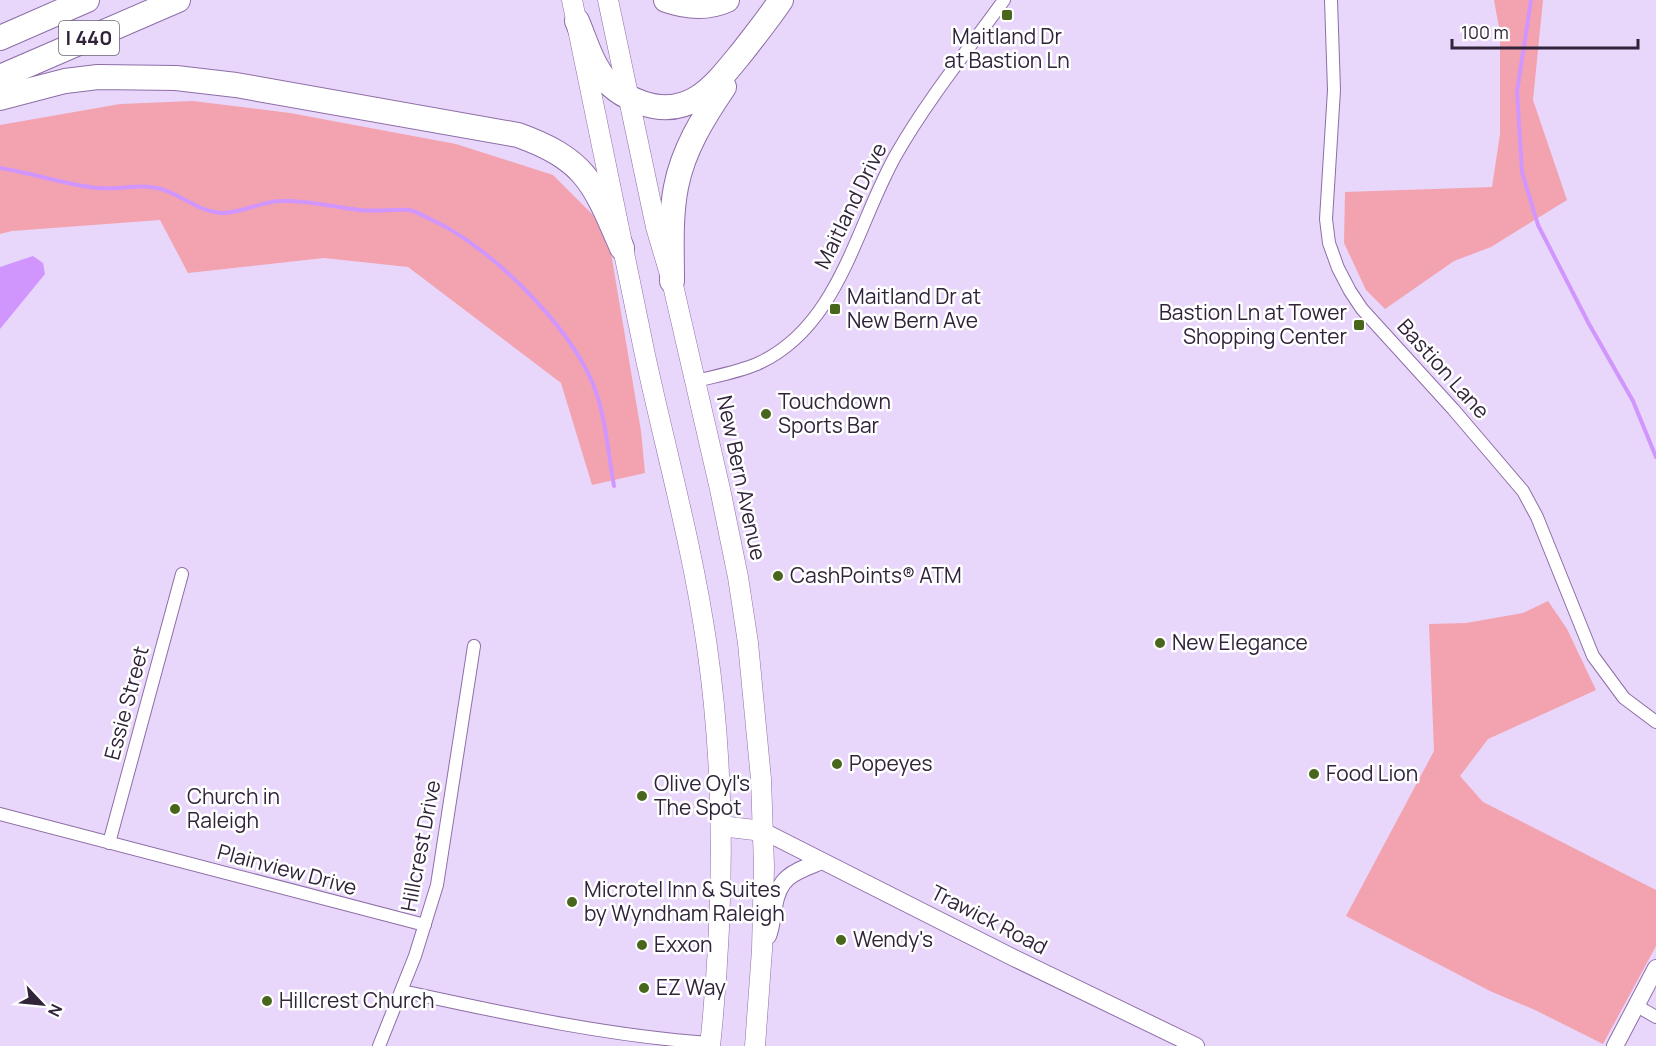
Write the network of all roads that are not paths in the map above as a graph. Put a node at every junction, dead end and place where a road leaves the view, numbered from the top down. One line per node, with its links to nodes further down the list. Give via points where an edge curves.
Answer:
1 (54, 0): 11 (highway)
2 (87, 0): 12 (highway, I 440)
3 (178, 0): 13 (highway, I 440)
4 (608, 0): 15 (main road, New Bern Avenue)
5 (666, 0): 6 (highway, via 694,6)
6 (728, 0)
7 (1004, 0): 18 (street, Maitland Drive, via 907,136 816,316 800,335 758,363)
8 (1331, 0): 21 (street, Bastion Lane, via 1334,90 1326,219 1338,268 1362,309 1523,491 1593,656 1624,698)
9 (775, 8): 15 (highway, via 717,83 696,100 661,107); 17 (highway, via 701,121 683,160 673,211)
10 (574, 10): 15 (highway, via 598,70); 16 (main road)
11 (0, 30)
12 (0, 38)
13 (0, 77)
14 (0, 98): 16 (highway, via 65,81 98,77 176,78 518,135 556,151 587,176)
15 (630, 99): 17 (main road, New Bern Avenue, via 656,227)
16 (622, 248): 23 (main road, via 688,536 707,648)
17 (672, 281): 18 (main road, New Bern Avenue)
18 (696, 381): 24 (main road, New Bern Avenue, via 745,621 758,733)
19 (182, 574): 25 (street, Essie Street)
20 (474, 646): 27 (street, Hillcrest Drive, via 437,885)
21 (1656, 722)
22 (0, 814): 25 (street, Plainview Drive)
23 (722, 826): 24 (main road); 33 (main road)
24 (763, 831): 26 (street, Trawick Road); 28 (main road, New Bern Avenue)
25 (108, 843): 27 (street, Plainview Drive)
26 (822, 861): 28 (street, via 789,875 781,884); 36 (street, Trawick Road)
27 (425, 925): 30 (street, Hillcrest Drive)
28 (762, 950): 35 (main road, New Bern Avenue)
29 (1656, 968): 31 (street)
30 (402, 991): 33 (street, via 578,1028); 34 (street, Hillcrest Drive)
31 (1636, 1006): 32 (street); 37 (street)
32 (1656, 1017)
33 (710, 1045)
34 (379, 1046)
35 (755, 1046)
36 (1196, 1046)
37 (1616, 1046)

